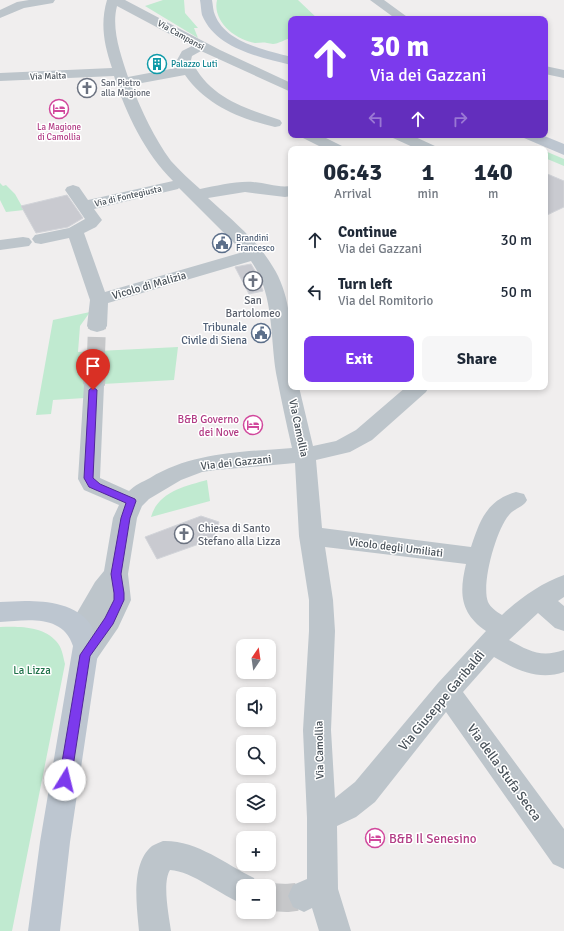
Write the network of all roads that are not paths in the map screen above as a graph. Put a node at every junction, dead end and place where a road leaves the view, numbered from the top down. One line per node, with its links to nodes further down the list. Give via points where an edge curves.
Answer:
1 (50, 0): 5 (street, via 21,5)
2 (114, 0): 7 (street, Via Campansi); 13 (street, Via Camollia, via 108,12 108,28)
3 (206, 0): 8 (main road, via 210,20 223,35)
4 (376, 0): 6 (street)
5 (0, 14)
6 (400, 16)
7 (200, 46): 9 (street, via 184,56); 14 (street, Via Campansi)
8 (288, 60)
9 (188, 70): 13 (street, Via Malta); 15 (street, via 218,101)
10 (548, 71): 11 (street)
11 (564, 74)
12 (0, 77): 13 (street, Via Malta)
13 (122, 77): 22 (street, Via Camollia, via 138,119)
14 (288, 87)
15 (283, 126)
16 (314, 138): 19 (street)
17 (405, 138): 20 (street)
18 (536, 138): 21 (main road)
19 (331, 146)
20 (423, 146)
21 (564, 150)
22 (178, 184): 25 (street, Via Camollia); 26 (street, Via di Fontegiusta)
23 (73, 190): 26 (street, Via di Fontegiusta)
24 (287, 192): 25 (street, via 248,187)
25 (196, 195): 31 (street, Via Camollia)
26 (85, 206): 27 (street, Via di Fontegiusta, via 94,222 78,228)
27 (75, 232): 28 (street); 32 (street, Vicolo di Malizia)
28 (41, 239)
29 (23, 242): 30 (street)
30 (0, 245)
31 (250, 256): 32 (street, Vicolo di Malizia); 34 (street, Via Camollia, via 265,268 274,289)
32 (99, 300): 33 (street)
33 (97, 326)
34 (288, 381)
35 (94, 385): 40 (street, via 89,478 97,487)
36 (290, 390): 38 (street, Via Camollia)
37 (415, 390): 38 (street, via 368,432 351,443)
38 (305, 455): 40 (street, Via dei Gazzani, via 199,465 162,479); 41 (street, Via Camollia)
39 (516, 500): 42 (street, via 498,511)
40 (132, 501): 48 (street, via 125,518 116,574 119,593 116,608 105,627)
41 (317, 537): 42 (street, Vicolo degli Umiliati); 51 (street, Via Camollia, via 322,631 317,730)
42 (480, 557): 47 (street, via 473,587 476,603)
43 (564, 585): 44 (street, Via Giuseppe Garibaldi)
44 (539, 600): 46 (street); 47 (street, Via Giuseppe Garibaldi, via 520,613)
45 (0, 612): 48 (main road, via 50,612 65,618)
46 (564, 620)
47 (497, 635): 49 (street, via 517,656 535,664 556,665); 50 (street, Via Giuseppe Garibaldi)
48 (83, 642): 54 (main road)
49 (564, 661)
50 (447, 691): 51 (street, Via Giuseppe Garibaldi, via 365,792 346,807); 52 (street, Via della Stufa Secca)
51 (322, 818): 56 (street, Via Camollia, via 313,892)
52 (564, 854)
53 (236, 885): 55 (street, via 187,859 163,856 156,863 152,878)
54 (44, 931)
55 (155, 931)
56 (335, 931)

